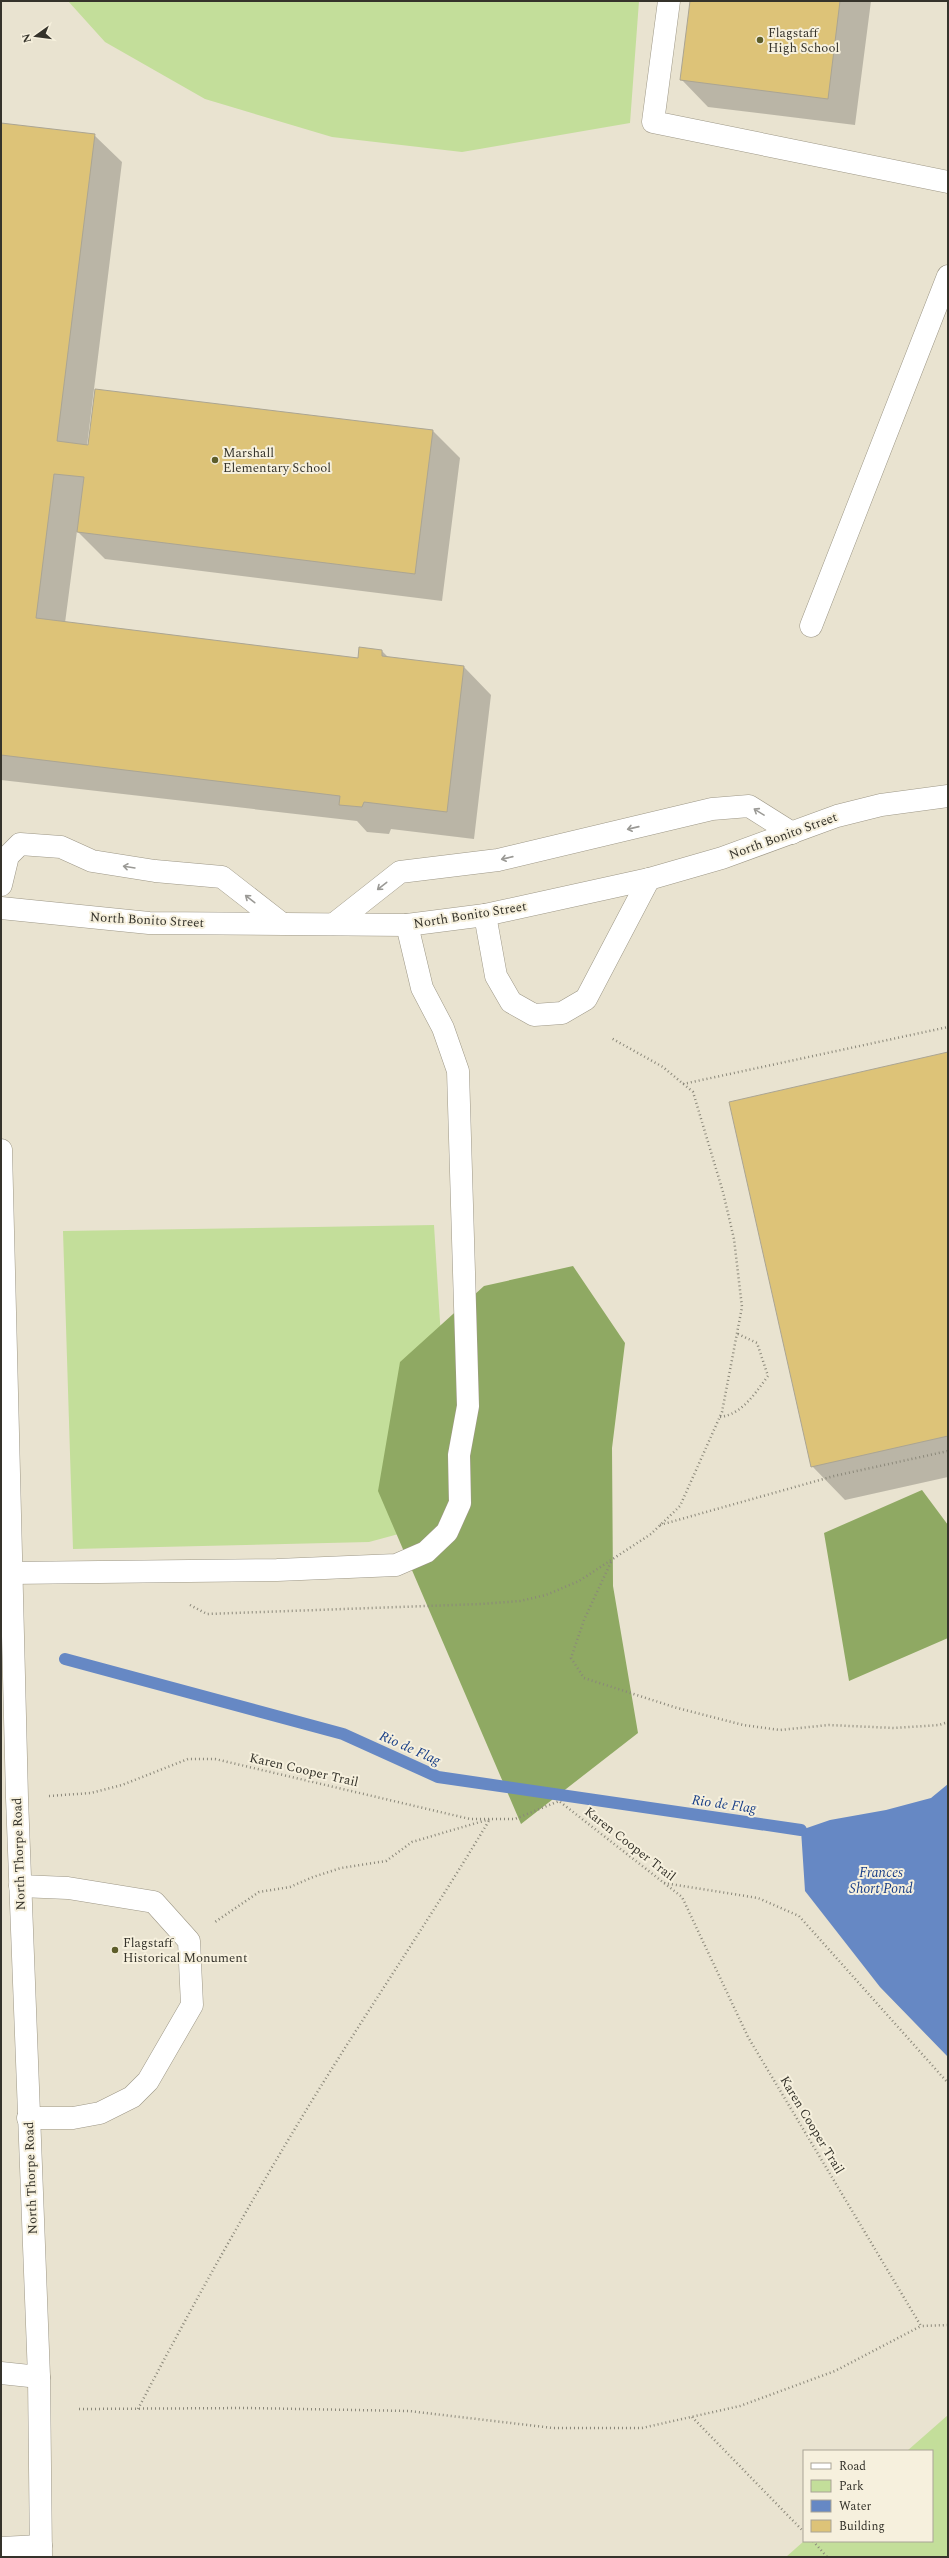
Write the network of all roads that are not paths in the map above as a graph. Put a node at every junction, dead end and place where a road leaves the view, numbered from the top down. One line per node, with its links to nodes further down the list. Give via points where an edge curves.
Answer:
1 (669, 1): 2 (street, via 653,122)
2 (948, 182)
3 (948, 276): 4 (street)
4 (810, 626)
5 (948, 796): 6 (street, North Bonito Street, via 881,805 837,816)
6 (792, 833): 7 (street, North Bonito Street, via 722,858); 12 (street, one-way to 12, via 749,806 712,809 498,860 400,872)
7 (649, 879): 10 (street, North Bonito Street); 10 (street, via 586,999 562,1013 534,1015 511,1002 496,976)
8 (1, 885): 11 (street, one-way to 8, via 222,877 155,871 92,861 62,848 20,844 8,856)
9 (1, 908): 11 (street, North Bonito Street, via 149,923)
10 (485, 915): 13 (street, North Bonito Street)
11 (281, 924): 12 (street, North Bonito Street)
12 (334, 924): 13 (street, North Bonito Street)
13 (407, 925): 16 (street, via 422,988 443,1028 458,1071 468,1406 459,1455 460,1503 447,1532 426,1552 396,1564 277,1570)
14 (1, 1150): 15 (street, North Thorpe Road)
15 (2, 1230): 16 (street, North Thorpe Road)
16 (10, 1573): 17 (street, North Thorpe Road)
17 (20, 1886): 18 (street, North Thorpe Road); 18 (street, via 68,1888 154,1902 188,1941 192,2005 148,2081 132,2097 100,2112 73,2118)
18 (28, 2118): 20 (street, North Thorpe Road)
19 (1, 2373): 20 (street)
20 (39, 2377): 22 (street, North Thorpe Road)
21 (1, 2548): 22 (street)
22 (41, 2552)

